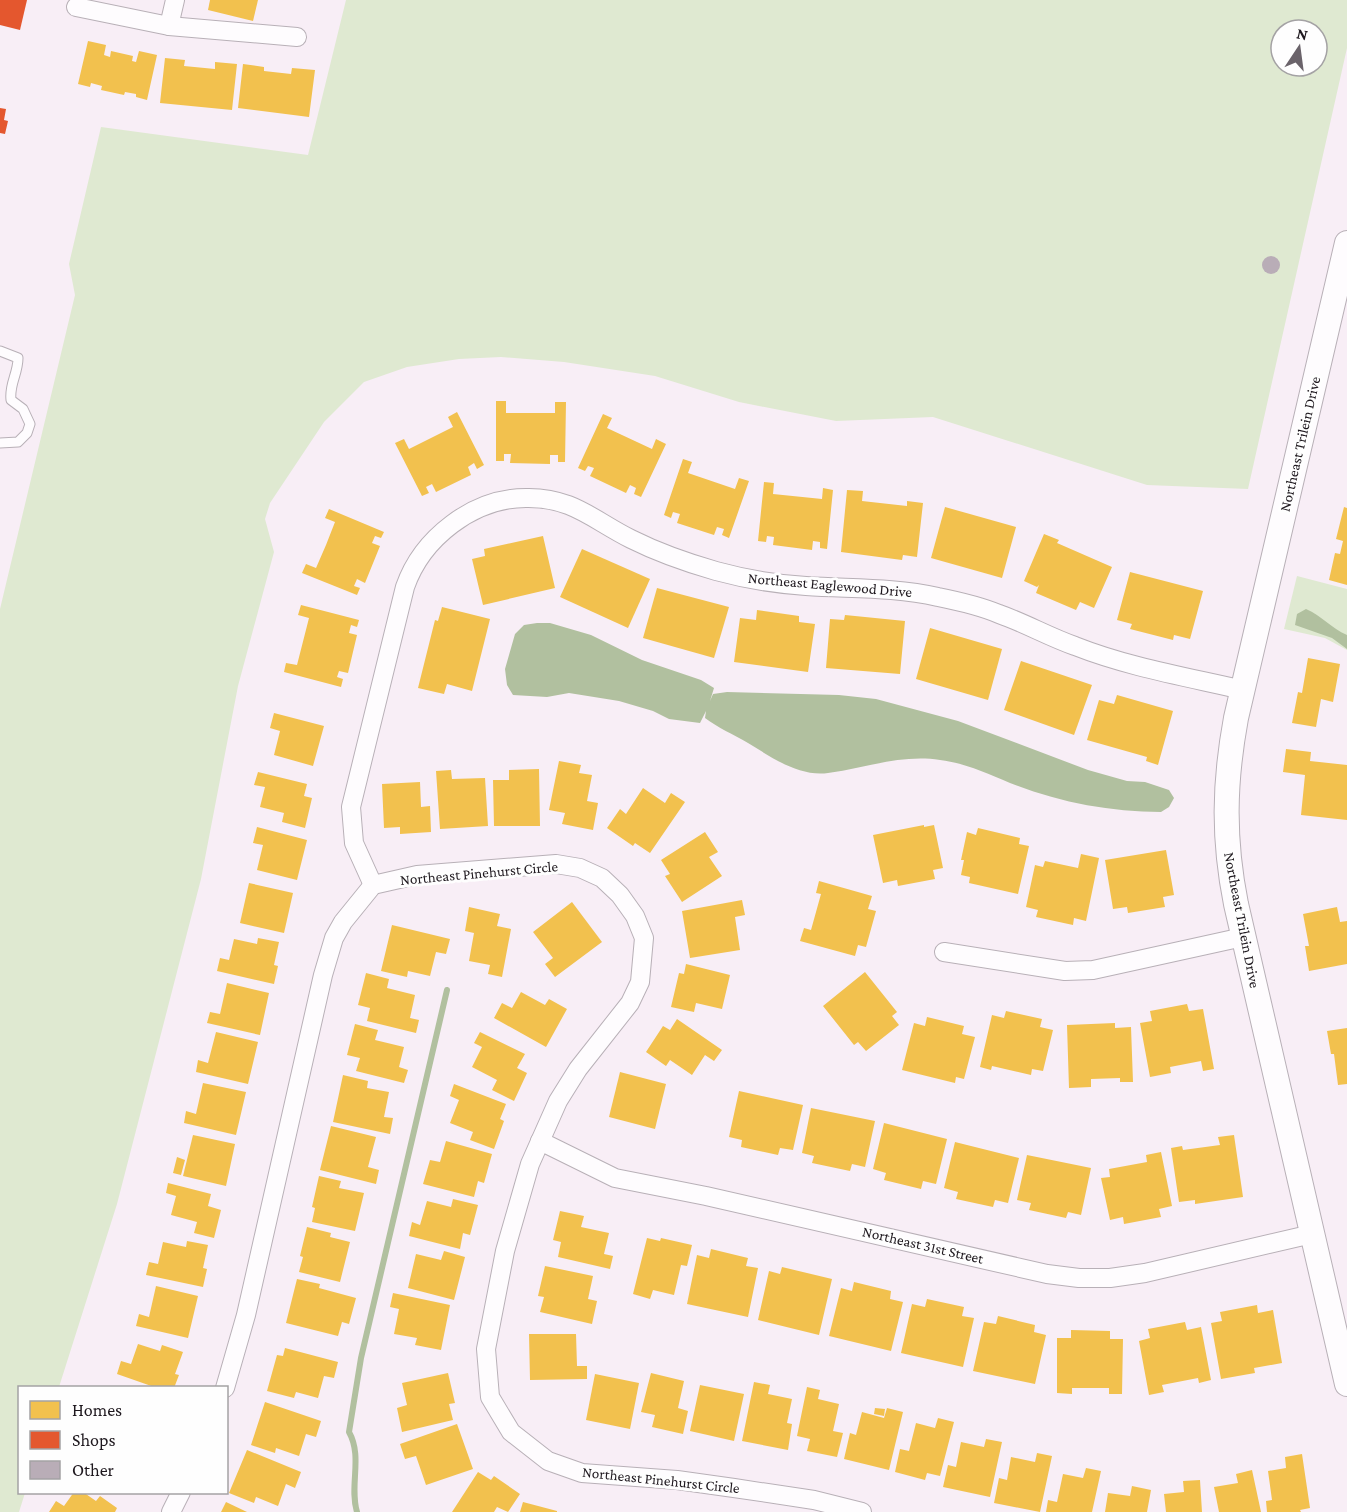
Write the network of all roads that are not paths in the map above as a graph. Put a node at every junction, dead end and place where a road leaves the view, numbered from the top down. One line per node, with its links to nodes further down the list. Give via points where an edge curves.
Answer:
1 (175, 0): 3 (street)
2 (76, 7): 3 (street)
3 (169, 26): 4 (street)
4 (297, 37)
5 (1347, 243): 8 (street, Northeast Trilein Drive)
6 (0, 351): 7 (lane, via 18,357 11,400 22,409 30,424 18,442)
7 (0, 443)
8 (1243, 690): 9 (street, Northeast Eaglewood Drive, via 1117,661 998,613 960,602 893,589 805,586 736,576 639,542 565,503 525,498 500,501 459,520 430,543 405,587 351,807 354,843); 10 (street, Northeast Trilein Drive, via 1228,762 1225,807 1230,873)
9 (373, 885): 12 (street, Northeast Pinehurst Circle, via 417,876 556,864 580,868 602,878 636,916 644,938 640,982 630,1003 578,1069); 15 (street, via 342,922 323,975 246,1315)
10 (1244, 937): 11 (street, via 1093,970 1065,971); 13 (street, Northeast Trilein Drive)
11 (944, 952)
12 (540, 1141): 13 (street, Northeast 31st Street, via 615,1178 1079,1278 1145,1273); 18 (street, Northeast Pinehurst Circle, via 505,1251 486,1350 490,1397 511,1432 548,1461 582,1473 734,1488)
13 (1312, 1234): 14 (street, Northeast Trilein Drive)
14 (1347, 1384)
15 (226, 1386)
16 (180, 1494): 17 (street)
17 (171, 1512)
18 (862, 1512)

